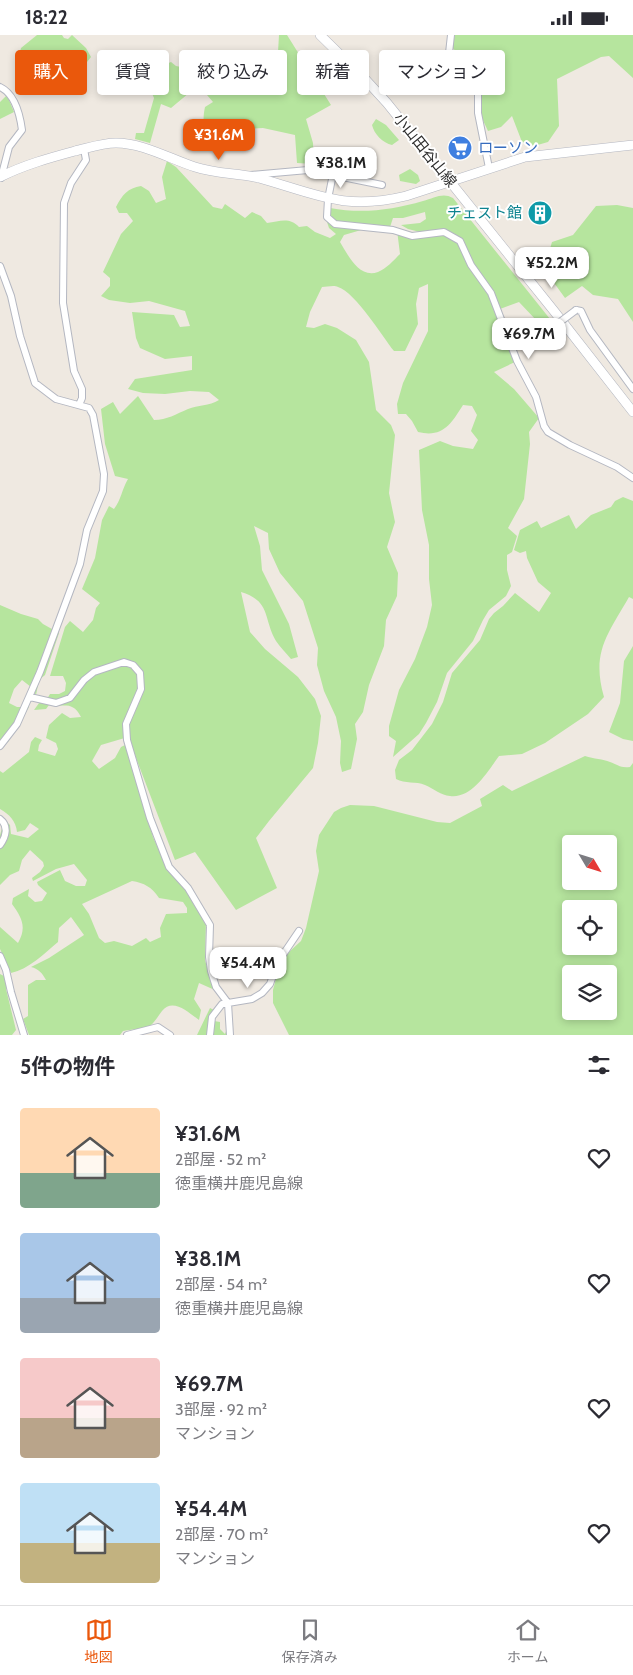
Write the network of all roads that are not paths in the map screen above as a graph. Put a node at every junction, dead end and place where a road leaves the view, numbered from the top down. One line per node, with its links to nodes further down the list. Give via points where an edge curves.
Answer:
1 (320, 35): 10 (main road, 小山田谷山線, via 370,85)
2 (451, 35): 6 (street, via 449,53 473,67 478,79 478,113)
3 (0, 87): 9 (street, via 7,90 17,107 22,130 9,147)
4 (633, 145): 6 (main road, via 531,155)
5 (84, 149): 8 (main road, via 110,143 124,144 210,171); 9 (main road, via 38,161); 16 (street, via 86,160 70,183 64,203 63,303 74,371 82,389)
6 (489, 168): 10 (main road)
7 (333, 174): 8 (street, via 308,170); 11 (street); 12 (street)
8 (245, 175): 12 (main road)
9 (1, 178)
10 (451, 181): 12 (main road, via 389,201 360,203); 17 (main road, 小山田谷山線)
11 (382, 185)
12 (328, 199): 14 (street, via 327,217 335,224 394,230 412,236 444,233 457,239 491,293)
13 (0, 266): 16 (street, via 35,383 56,399)
14 (504, 329): 15 (street, bridge, via 533,326 548,331 576,310 581,311 590,331); 18 (street, via 536,397 548,432 617,467)
15 (633, 389)
16 (79, 405): 19 (street, via 89,408 93,415 104,485 86,530 80,564)
17 (633, 412)
18 (633, 479)
19 (30, 697): 20 (street); 25 (street, via 56,703 70,698 94,672 124,662 133,665 140,673 140,689 126,724 127,740 150,818 169,867 188,888 210,925 211,971 216,987)
20 (0, 746)
21 (0, 819): 22 (street, via 6,831)
22 (0, 845)
23 (299, 931): 25 (street, via 262,993 252,999)
24 (0, 956): 26 (street)
25 (228, 1003): 29 (street, via 222,1004 212,1017); 30 (street)
26 (24, 1035)
27 (127, 1035): 28 (street, via 158,1027)
28 (170, 1035)
29 (210, 1035)
30 (230, 1035)

